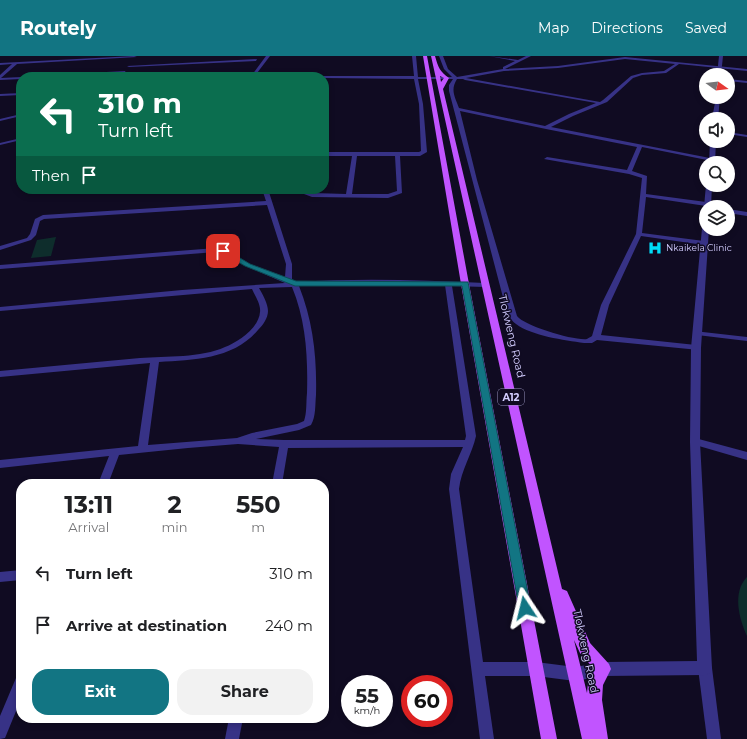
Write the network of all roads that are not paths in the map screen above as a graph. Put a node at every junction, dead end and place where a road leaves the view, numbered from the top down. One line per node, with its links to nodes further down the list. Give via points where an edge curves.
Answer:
1 (135, 56): 15 (street); 18 (street)
2 (259, 56): 13 (street)
3 (268, 56): 25 (street)
4 (414, 56): 30 (street)
5 (425, 56): 26 (main road, Tlokweng Road / A12)
6 (433, 56): 26 (main road, Tlokweng Road / A12)
7 (442, 56): 31 (street, via 446,69)
8 (491, 56): 14 (street)
9 (529, 56): 14 (street)
10 (621, 56): 12 (street)
11 (721, 56): 20 (street)
12 (630, 57): 16 (street); 22 (street, via 558,67)
13 (256, 60): 18 (street); 19 (street)
14 (519, 61): 22 (street, via 506,66)
15 (16, 63): 17 (street); 28 (street)
16 (679, 63): 20 (street); 36 (street, via 665,72 632,77)
17 (0, 64)
18 (129, 66): 24 (street)
19 (251, 66)
20 (720, 68)
21 (735, 69): 23 (street)
22 (504, 70): 31 (street)
23 (747, 70)
24 (125, 72)
25 (257, 72)
26 (437, 76): 30 (street); 31 (street); 69 (main road, Tlokweng Road / A12, via 443,154); 70 (main road, Tlokweng Road / A12)
27 (329, 77): 30 (street)
28 (0, 78): 29 (street)
29 (16, 78)
30 (416, 78): 50 (street, via 421,104 424,152)
31 (458, 78): 36 (street); 37 (street, via 450,88)
32 (735, 81): 33 (street)
33 (747, 82)
34 (16, 94): 35 (street)
35 (0, 95)
36 (601, 103): 42 (street)
37 (457, 109): 42 (street); 74 (street, via 478,195 514,317 531,328 578,340 589,341)
38 (0, 114): 39 (street)
39 (16, 114)
40 (16, 115): 41 (street)
41 (0, 120)
42 (546, 128): 47 (street)
43 (735, 134): 44 (street)
44 (747, 136)
45 (16, 140): 46 (street)
46 (0, 144)
47 (640, 146): 51 (street); 53 (street)
48 (329, 154): 49 (street)
49 (355, 154): 50 (street); 56 (street)
50 (396, 154): 56 (street, via 400,192 388,196)
51 (699, 158)
52 (547, 159): 53 (street)
53 (629, 172): 57 (street, via 645,178)
54 (266, 194): 58 (street)
55 (307, 194): 56 (street)
56 (349, 195)
57 (642, 195): 59 (street); 62 (street)
58 (269, 203): 65 (street, via 43,216 37,220 33,235 29,239); 67 (street, via 289,264)
59 (699, 205)
60 (735, 212): 61 (street)
61 (747, 214)
62 (639, 234): 64 (street); 74 (street, via 604,304)
63 (704, 236): 64 (street)
64 (704, 243): 73 (street)
65 (0, 248)
66 (0, 267): 67 (street, via 216,250)
67 (291, 282): 68 (street); 71 (street); 79 (street, via 302,304 312,350 310,418 299,427)
68 (448, 284): 69 (street); 81 (street, via 471,429)
69 (465, 284): 70 (street); 94 (main road, Tlokweng Road / A12)
70 (485, 285): 89 (main road, Tlokweng Road / A12)
71 (255, 287): 72 (street); 77 (street, via 264,312 262,319 234,347 223,351)
72 (0, 309)
73 (697, 333): 75 (street); 76 (street)
74 (596, 337): 76 (street)
75 (747, 340)
76 (696, 348): 80 (street)
77 (155, 360): 78 (street); 83 (street)
78 (0, 374)
79 (238, 441): 82 (street); 83 (street)
80 (695, 442): 85 (street); 92 (street)
81 (470, 443): 82 (street); 93 (street, via 457,470 454,489)
82 (284, 444): 88 (street)
83 (143, 448): 84 (street)
84 (116, 451): 86 (street); 87 (street)
85 (747, 456)
86 (0, 464)
87 (105, 479)
88 (278, 479)
89 (552, 569): 95 (main road, via 580,640); 96 (main road, Tlokweng Road / A12)
90 (16, 575): 91 (street)
91 (0, 577)
92 (705, 668): 95 (street); 105 (street)
93 (478, 669): 94 (street); 101 (street)
94 (536, 669): 96 (street); 102 (main road, Tlokweng Road / A12)
95 (604, 669): 96 (street); 104 (main road, via 596,683 594,700)
96 (575, 674): 103 (main road, Tlokweng Road / A12)
97 (16, 695): 99 (street)
98 (235, 723): 100 (street)
99 (0, 733)
100 (232, 739)
101 (487, 739)
102 (549, 739)
103 (590, 739)
104 (600, 739)
105 (714, 739)

